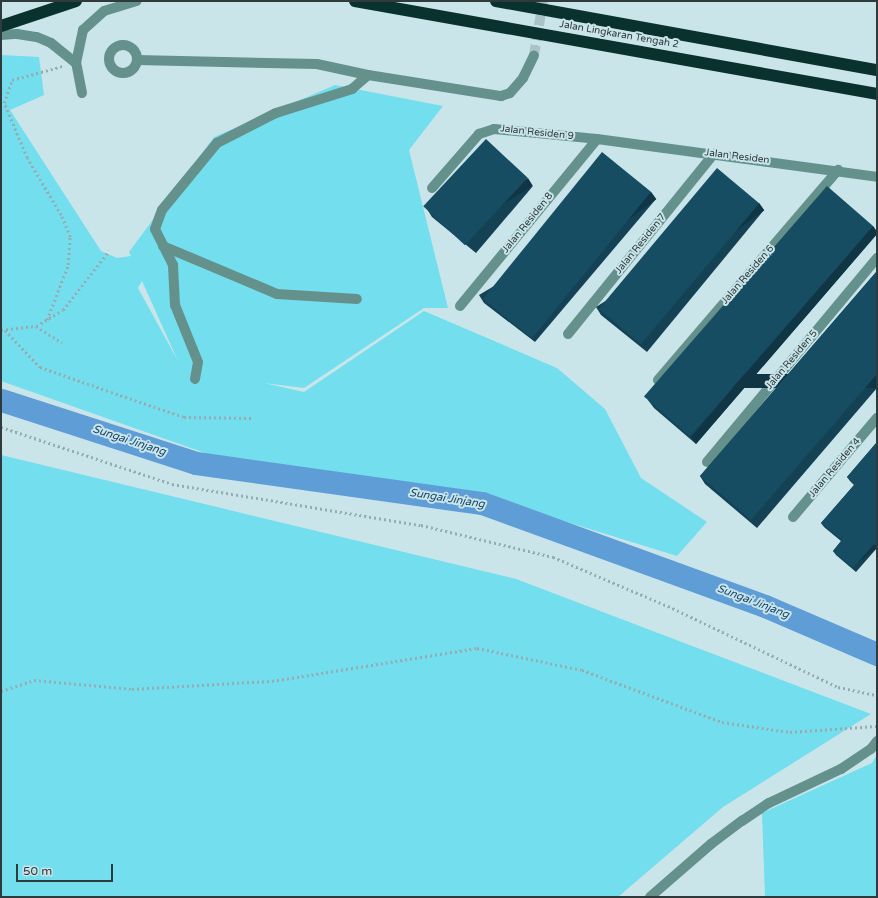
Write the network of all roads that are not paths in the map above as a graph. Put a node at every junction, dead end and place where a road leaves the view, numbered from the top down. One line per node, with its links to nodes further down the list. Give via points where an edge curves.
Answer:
1 (76, 1): 5 (highway)
2 (136, 1): 9 (street, via 104,11 83,30)
3 (356, 1): 13 (highway, Jalan Lingkaran Tengah 2)
4 (496, 1): 10 (highway, Jalan Lingkaran Tengah 2)
5 (1, 26)
6 (1, 35): 9 (street, via 37,37 51,43)
7 (534, 55): 11 (street, via 522,78 510,93 501,96)
8 (137, 60): 11 (street, via 317,64)
9 (76, 63): 12 (street)
10 (877, 70)
11 (368, 76): 19 (street, via 352,89 276,113 217,143 162,210 155,229)
12 (82, 93)
13 (877, 94)
14 (597, 139): 15 (street, Jalan Residen); 18 (street, Jalan Residen 9, via 494,129 484,131); 22 (street, Jalan Residen 8)
15 (714, 154): 16 (street, Jalan Residen); 23 (street, Jalan Residen 7)
16 (838, 170): 17 (street, Jalan Residen); 25 (street, Jalan Residen 6)
17 (877, 177)
18 (432, 188)
19 (163, 246): 21 (street, via 277,294); 24 (street, via 172,265 175,305 198,362)
20 (877, 258): 27 (street, Jalan Residen 5)
21 (356, 299)
22 (460, 306)
23 (568, 334)
24 (195, 379)
25 (658, 380)
26 (877, 418): 28 (street, Jalan Residen 4)
27 (707, 462)
28 (793, 517)
29 (877, 741): 30 (street, via 841,769 769,803 742,821 711,844)
30 (650, 897)

